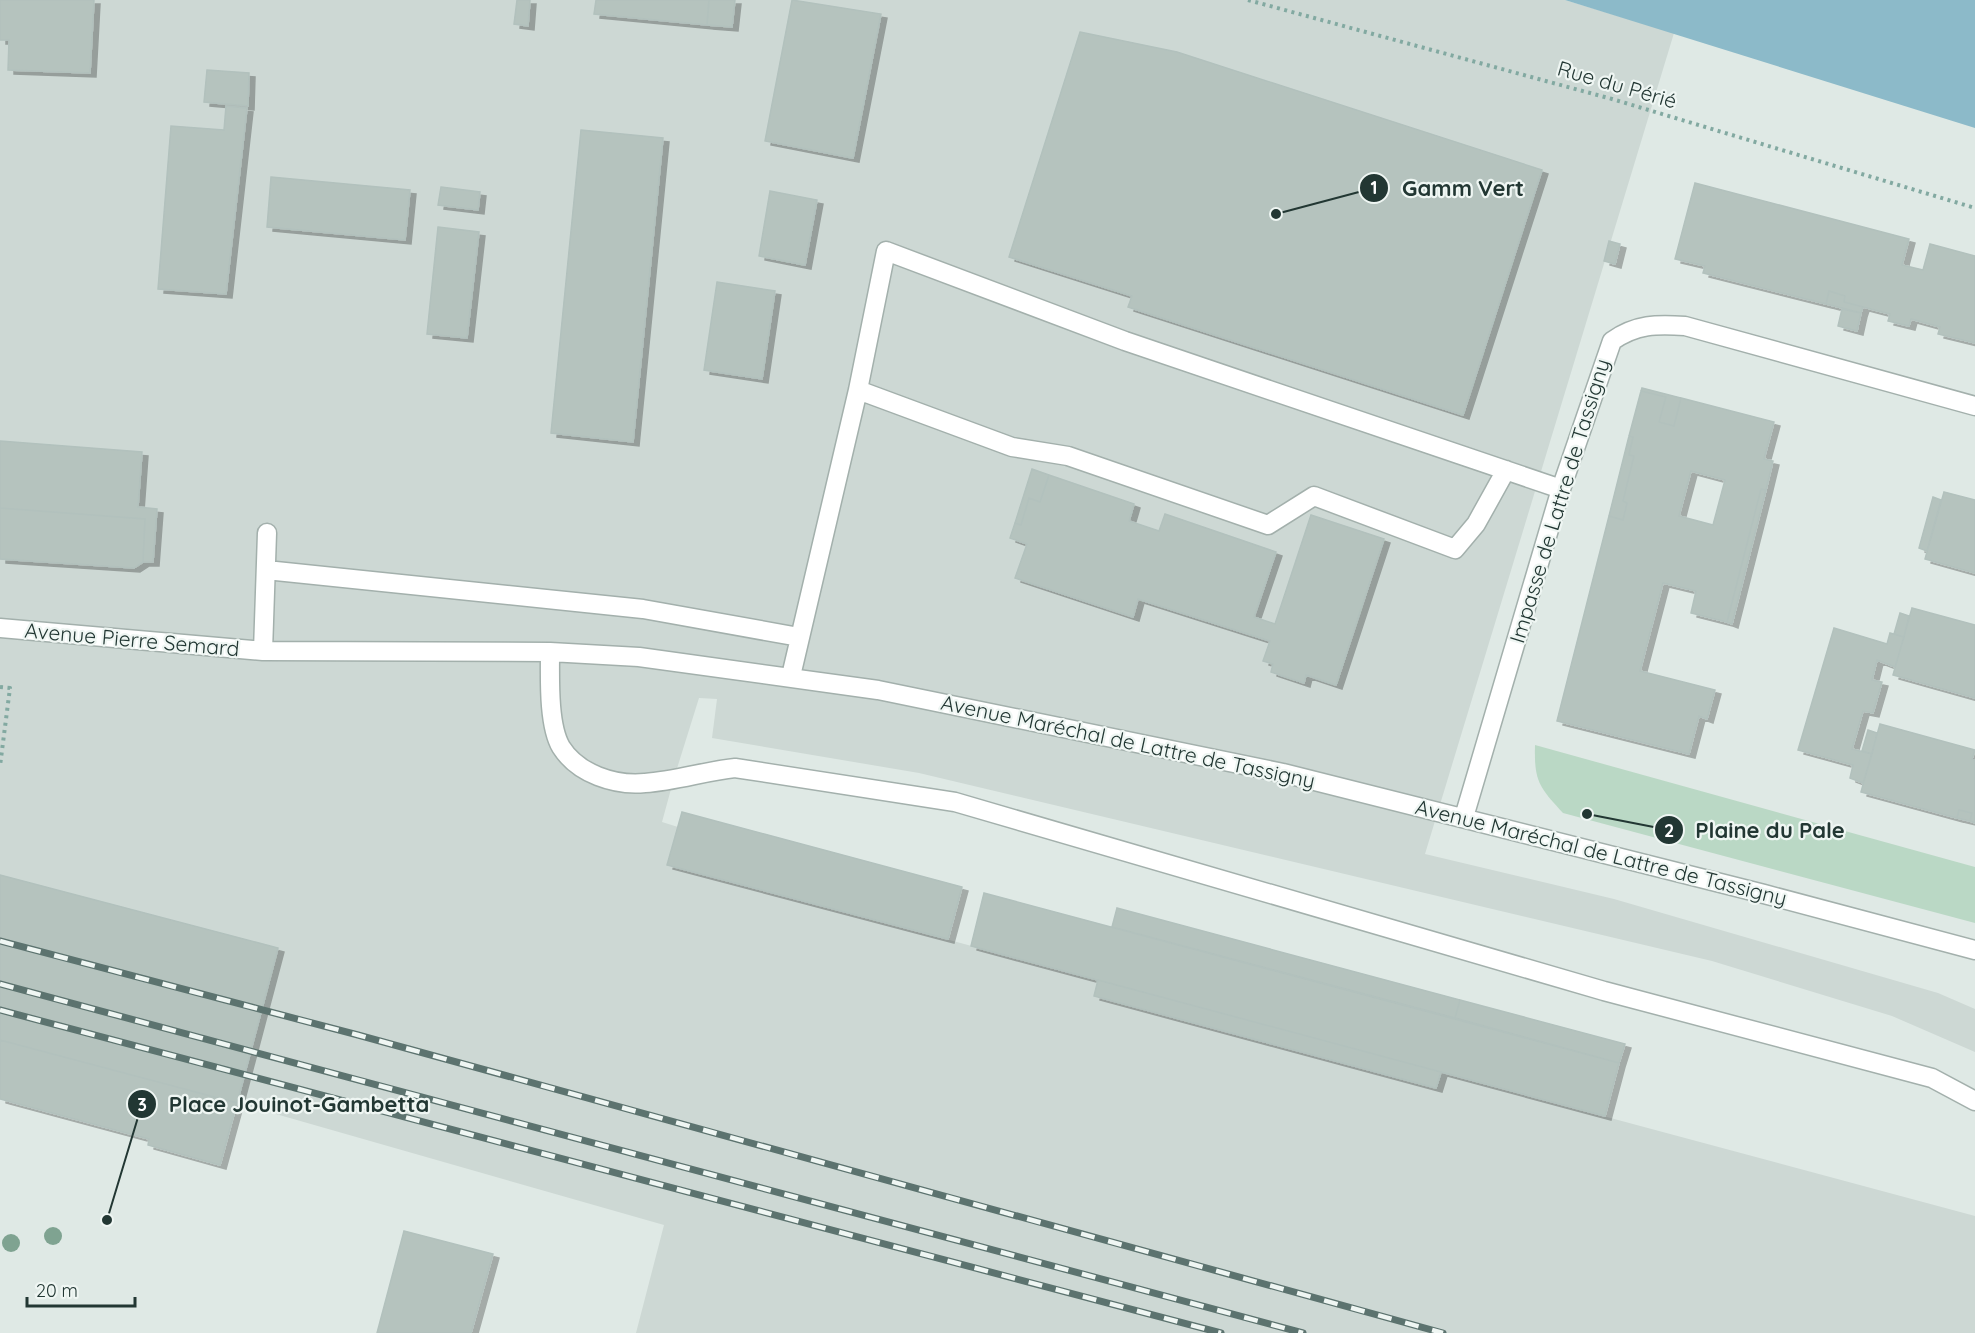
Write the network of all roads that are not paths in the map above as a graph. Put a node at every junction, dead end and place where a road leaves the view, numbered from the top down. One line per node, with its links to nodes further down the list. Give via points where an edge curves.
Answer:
1 (858, 390): 3 (street, via 1012,447 1068,456 1269,525 1314,496 1455,549 1476,524); 3 (street, via 886,251 1125,341); 8 (street)
2 (1975, 406): 4 (street, Impasse de Lattre de Tassigny, via 1686,326 1655,323 1629,329 1612,341)
3 (1506, 471): 4 (street)
4 (1561, 489): 12 (street, Impasse de Lattre de Tassigny)
5 (267, 533): 6 (street)
6 (266, 570): 8 (street, via 643,609); 9 (street)
7 (0, 628): 9 (street, Avenue Pierre Semard)
8 (799, 638): 11 (street)
9 (263, 651): 10 (street, Avenue Maréchal de Lattre de Tassigny)
10 (550, 652): 11 (street, Avenue Maréchal de Lattre de Tassigny, via 639,657); 14 (street, via 553,717 560,746 598,777 645,783 735,768 955,801 1604,991 1932,1078)
11 (791, 676): 12 (street, Avenue Maréchal de Lattre de Tassigny, via 1156,746)
12 (1464, 818): 13 (street, Avenue Maréchal de Lattre de Tassigny)
13 (1975, 950)
14 (1975, 1101)

